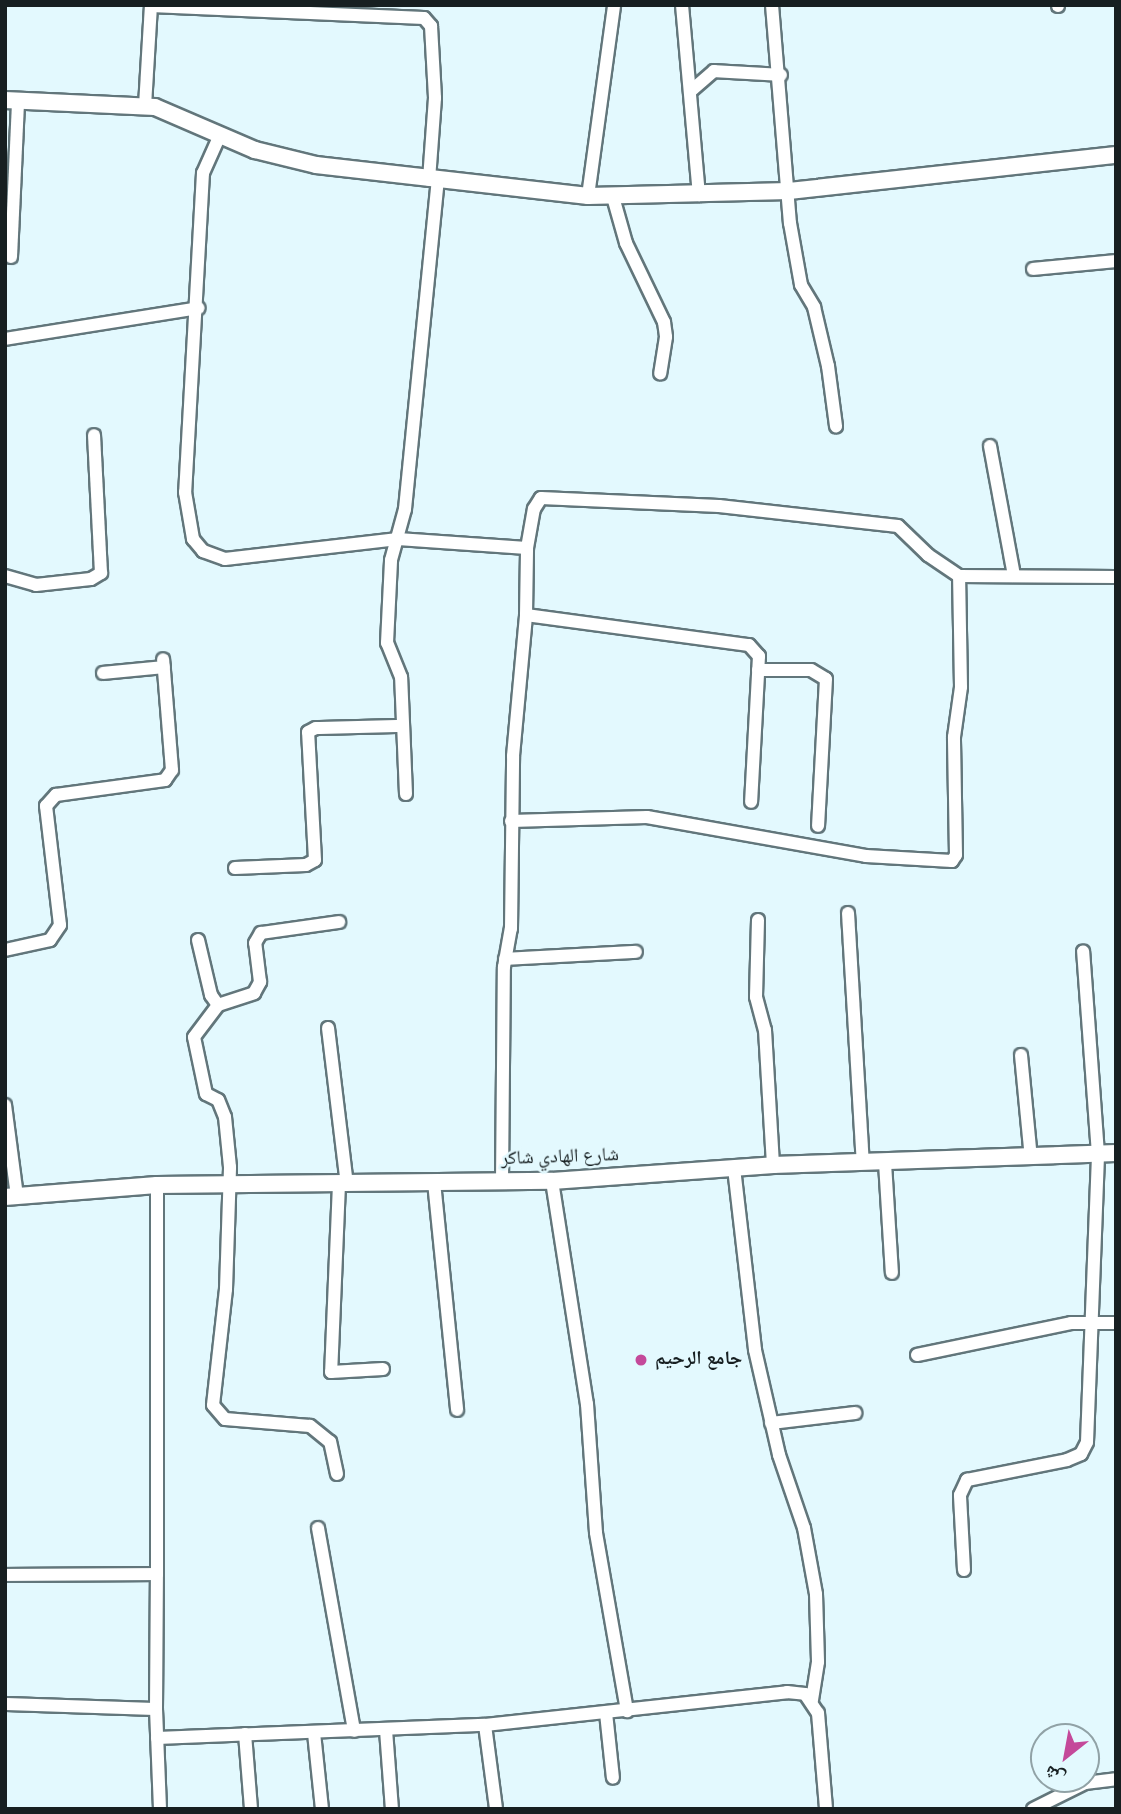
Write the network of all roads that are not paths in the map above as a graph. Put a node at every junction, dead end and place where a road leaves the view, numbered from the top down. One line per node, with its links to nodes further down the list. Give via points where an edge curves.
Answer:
1 (614, 5): 13 (street)
2 (682, 5): 6 (street)
3 (772, 5): 5 (street)
4 (151, 6): 8 (street); 11 (street, via 424,18 431,26 435,98)
5 (781, 75): 6 (street, via 713,71); 12 (street)
6 (692, 90): 14 (street)
7 (11, 100): 8 (street); 16 (street)
8 (145, 106): 9 (street)
9 (220, 135): 11 (street, via 255,150 316,165); 19 (street, via 203,173)
10 (1116, 155): 12 (street)
11 (433, 180): 13 (street); 25 (street)
12 (789, 191): 14 (street); 22 (street, via 802,285 814,307)
13 (588, 195): 15 (street)
14 (699, 195): 15 (street)
15 (613, 197): 21 (street, via 626,243 664,322)
16 (11, 257)
17 (1116, 261): 18 (street)
18 (1032, 269)
19 (199, 308): 20 (street); 25 (street, via 185,492 187,521 203,551 225,559)
20 (5, 339)
21 (660, 373)
22 (836, 426)
23 (93, 435): 27 (street, via 101,573 90,579 36,585)
24 (990, 446): 29 (street)
25 (398, 538): 26 (street); 34 (street, via 391,560 387,643 401,677)
26 (527, 548): 28 (street, via 534,509 541,498 706,505 898,526); 31 (street)
27 (5, 576)
28 (959, 576): 29 (street); 37 (street, via 956,855 948,863 866,856 647,817)
29 (1014, 576): 30 (street)
30 (1116, 577)
31 (526, 615): 32 (street, via 737,640 759,656); 37 (street)
32 (758, 670): 36 (street); 38 (street, via 811,670 826,679)
33 (103, 673): 44 (street, via 163,663 172,770 165,780 56,795 46,806 60,925 50,940)
34 (400, 726): 35 (street); 39 (street, via 308,732 315,860 306,865)
35 (406, 794)
36 (751, 802)
37 (511, 821): 47 (street, via 511,929)
38 (818, 826)
39 (235, 868)
40 (848, 913): 55 (street)
41 (758, 920): 57 (street, via 756,997 765,1030)
42 (340, 922): 48 (street, via 261,933 255,943 260,982 254,993)
43 (198, 940): 48 (street, via 211,995)
44 (5, 950)
45 (636, 952): 47 (street)
46 (1083, 952): 53 (street)
47 (505, 958): 61 (street)
48 (218, 1005): 64 (street, via 194,1037 206,1094 218,1100 225,1117)
49 (328, 1028): 62 (street)
50 (1021, 1055): 54 (street)
51 (5, 1105): 65 (street)
52 (1116, 1153): 53 (street, شارع الهادي شاكر)
53 (1098, 1154): 54 (street, شارع الهادي شاكر); 67 (street)
54 (1031, 1158): 56 (street, شارع الهادي شاكر)
55 (863, 1163): 56 (street, شارع الهادي شاكر); 57 (street, شارع الهادي شاكر)
56 (886, 1163): 66 (street)
57 (773, 1165): 58 (street, شارع الهادي شاكر)
58 (734, 1168): 59 (street, شارع الهادي شاكر); 73 (street, via 750,1318)
59 (552, 1181): 61 (street, شارع الهادي شاكر); 82 (street, via 587,1405 596,1533)
60 (434, 1182): 61 (street, شارع الهادي شاكر); 62 (street, شارع الهادي شاكر); 71 (street)
61 (502, 1182)
62 (343, 1184): 64 (street, شارع الهادي شاكر); 70 (street, via 331,1373)
63 (157, 1185): 64 (street, شارع الهادي شاكر); 65 (street, شارع الهادي شاكر); 77 (street)
64 (229, 1185): 74 (street, via 226,1289 213,1405 225,1419 310,1426 330,1442)
65 (11, 1197)
66 (892, 1273)
67 (1095, 1320): 68 (street); 69 (street); 76 (street, via 1085,1449 1067,1460 967,1480 960,1495)
68 (1116, 1323)
69 (917, 1354)
70 (383, 1369)
71 (457, 1410)
72 (855, 1413): 73 (street)
73 (771, 1423): 79 (street, via 804,1528 816,1594 818,1662)
74 (337, 1474)
75 (318, 1528): 86 (street)
76 (964, 1570)
77 (157, 1574): 78 (street); 81 (street)
78 (5, 1575)
79 (812, 1701): 82 (street, via 787,1692); 97 (street, via 818,1713)
80 (5, 1704): 81 (street)
81 (156, 1709): 89 (street)
82 (627, 1711): 83 (street)
83 (606, 1713): 84 (street); 90 (street)
84 (485, 1725): 85 (street); 96 (street)
85 (386, 1730): 86 (street); 95 (street)
86 (354, 1731): 87 (street)
87 (314, 1733): 88 (street); 94 (street)
88 (245, 1734): 89 (street); 93 (street)
89 (157, 1738): 92 (street)
90 (613, 1778)
91 (1116, 1779): 98 (street, via 1084,1783)
92 (160, 1809)
93 (251, 1809)
94 (322, 1809)
95 (392, 1809)
96 (496, 1809)
97 (826, 1809)
98 (1033, 1809)

